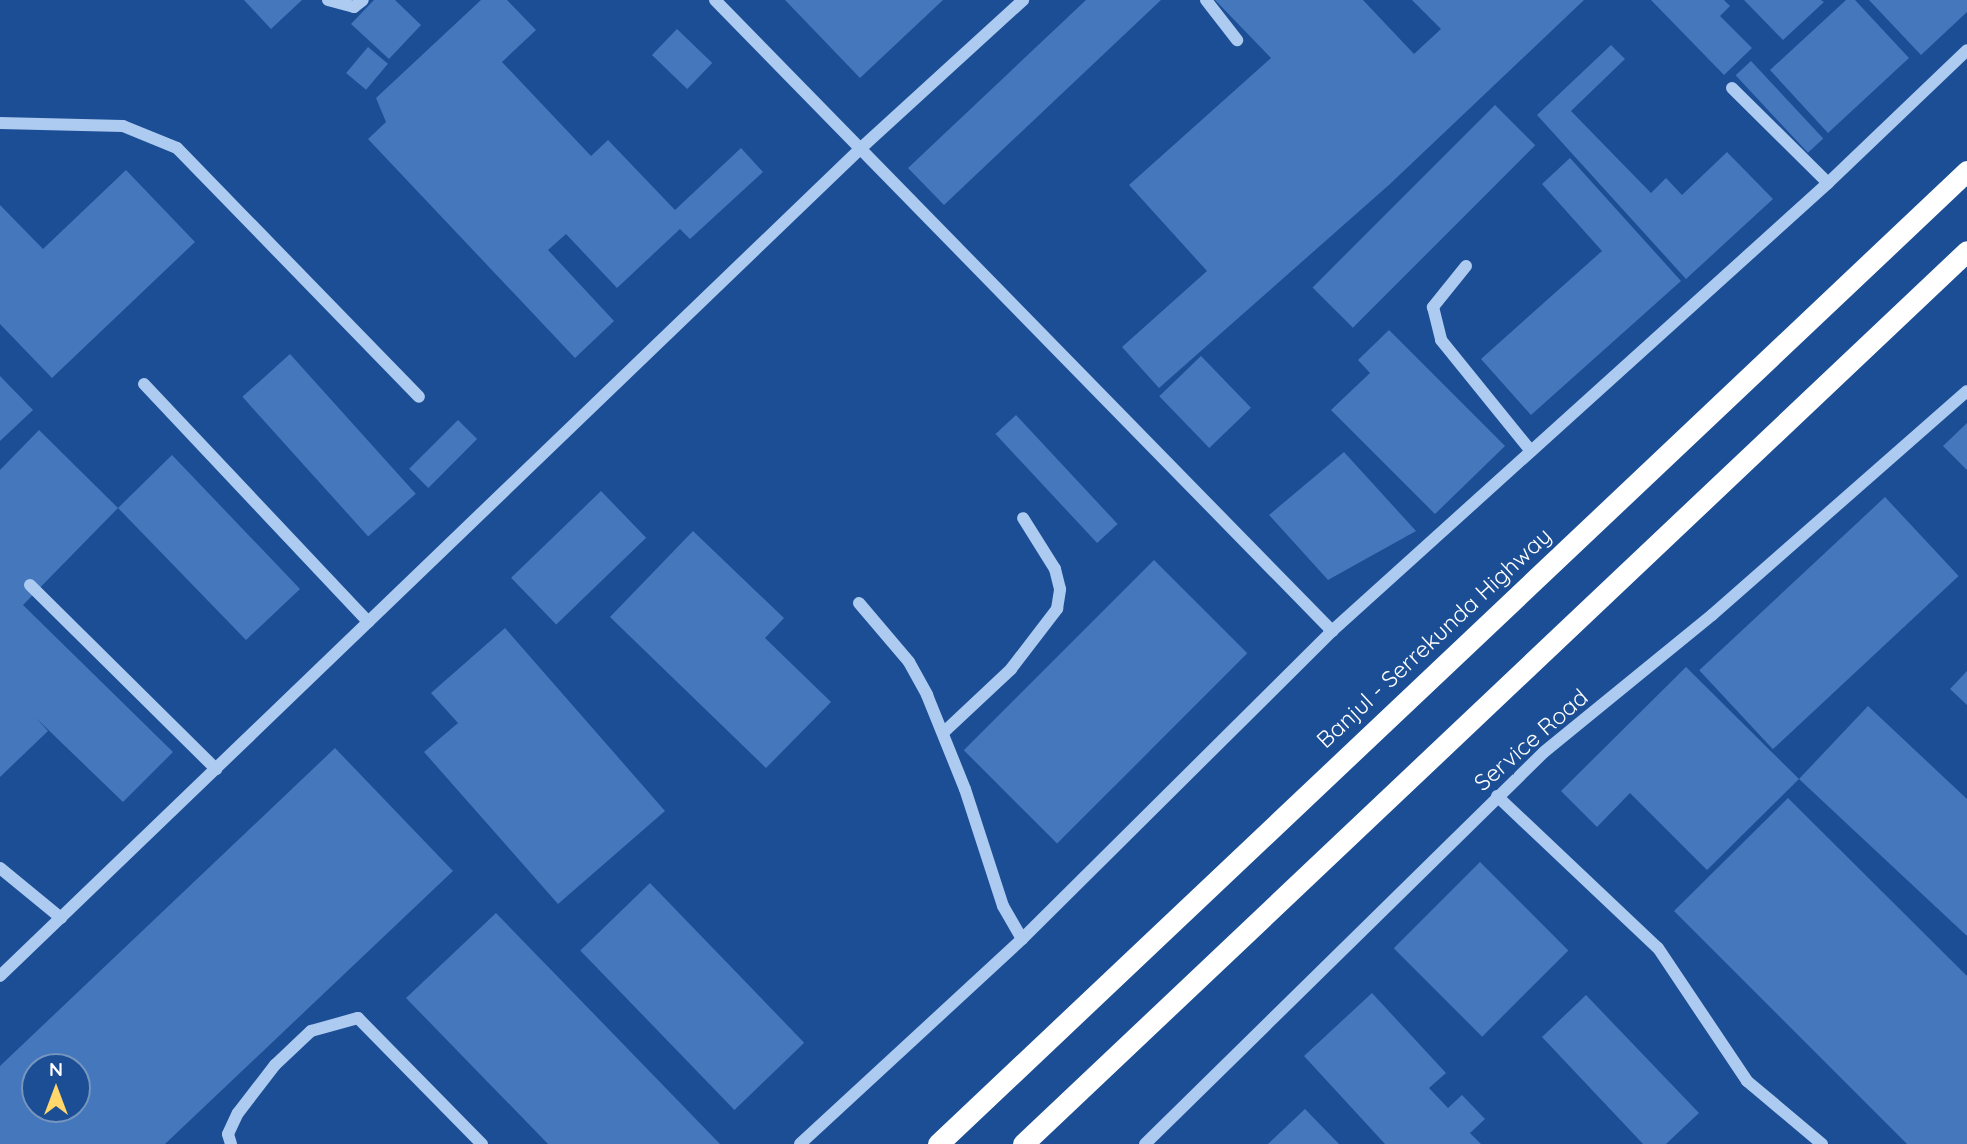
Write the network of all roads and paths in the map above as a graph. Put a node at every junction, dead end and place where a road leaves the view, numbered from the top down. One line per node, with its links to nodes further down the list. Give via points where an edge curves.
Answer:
1 (328, 0): 2 (street, via 354,6)
2 (363, 0)
3 (715, 0): 10 (street)
4 (1023, 0): 10 (street)
5 (1206, 0): 6 (street)
6 (1237, 40)
7 (1967, 50): 12 (street)
8 (1732, 88): 12 (street)
9 (0, 123): 17 (street, via 123,126 177,148)
10 (860, 149): 22 (street); 23 (street)
11 (1967, 171): 34 (highway, Banjul - Serrekunda Highway)
12 (1828, 183): 18 (street)
13 (1967, 251): 35 (highway)
14 (1466, 266): 18 (street, via 1433,307 1441,340)
15 (144, 384): 22 (street)
16 (1967, 391): 26 (street, Service Road)
17 (419, 397)
18 (1531, 451): 23 (street)
19 (1023, 517): 24 (street, via 1055,569 1060,589 1057,609 1011,669)
20 (30, 585): 25 (street)
21 (859, 603): 24 (street, via 909,662)
22 (368, 622): 25 (street)
23 (1332, 631): 29 (street)
24 (944, 732): 29 (street, via 984,859)
25 (216, 769): 28 (street)
26 (1497, 796): 36 (street, Service Road); 37 (street, via 1658,948 1747,1080)
27 (0, 868): 28 (street)
28 (61, 918): 30 (street)
29 (1022, 939): 33 (street)
30 (0, 975)
31 (231, 1144): 32 (street, via 228,1134 238,1113 275,1065 311,1031 358,1018)
32 (482, 1144)
33 (800, 1144)
34 (938, 1144)
35 (1023, 1144)
36 (1145, 1144)
37 (1822, 1144)

